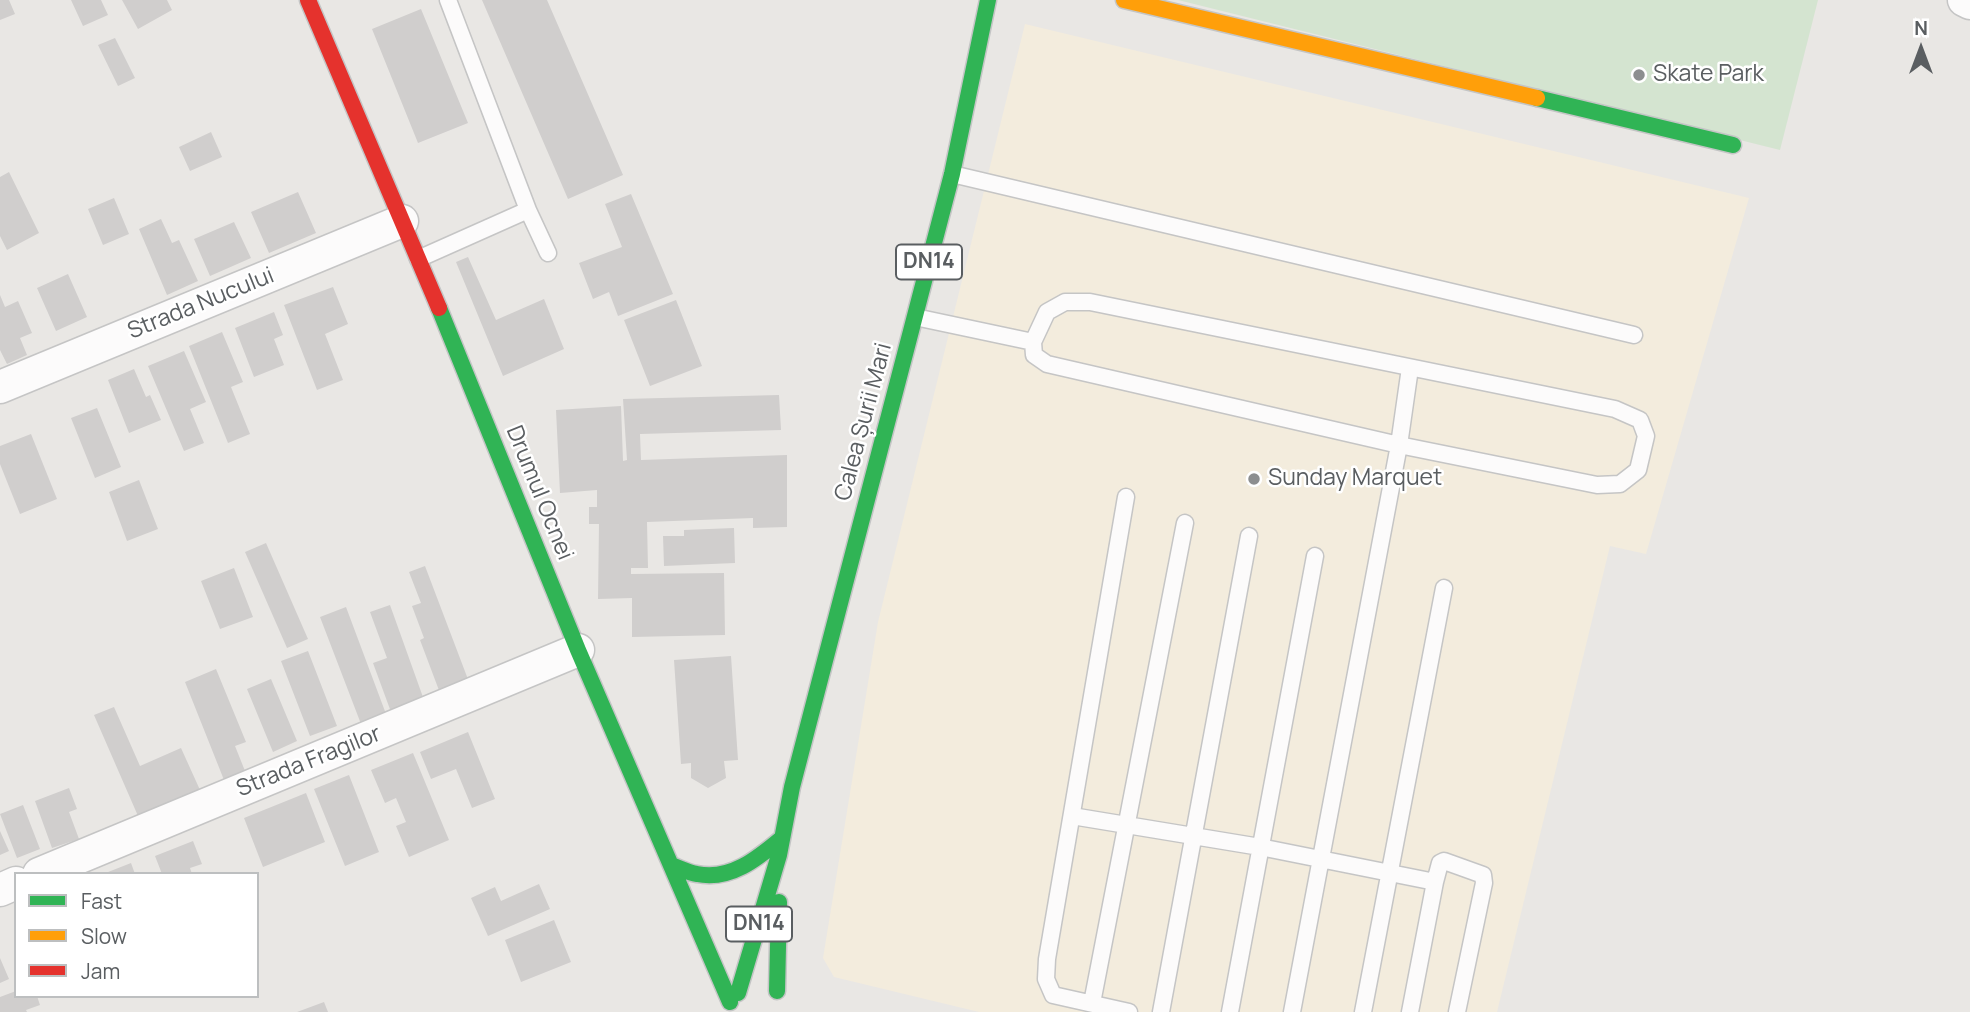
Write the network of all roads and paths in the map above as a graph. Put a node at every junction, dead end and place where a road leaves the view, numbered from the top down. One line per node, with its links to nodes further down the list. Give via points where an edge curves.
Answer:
1 (307, 0): 10 (street, Drumul Ocnei)
2 (449, 0): 9 (lane)
3 (988, 0): 8 (street, Calea Șurii Mari / DN14)
4 (1124, 0): 7 (street)
5 (1964, 0): 6 (street)
6 (1970, 3)
7 (1733, 145)
8 (952, 174): 13 (street, Calea Șurii Mari / DN14); 14 (lane)
9 (528, 211): 11 (lane); 12 (lane)
10 (402, 221): 12 (street, Drumul Ocnei); 17 (street, Strada Nucului)
11 (548, 253)
12 (418, 259): 24 (street, Drumul Ocnei)
13 (915, 317): 15 (lane); 28 (street, Calea Șurii Mari / DN14)
14 (1634, 335)
15 (1033, 342): 16 (lane, via 1046,312 1065,302 1090,302); 18 (lane, via 1034,355 1046,364)
16 (1410, 368): 18 (lane); 18 (lane, via 1615,409 1640,421 1646,436 1638,470 1619,484 1597,485)
17 (0, 387)
18 (1399, 444): 31 (lane)
19 (1126, 497): 25 (lane)
20 (1185, 523): 26 (lane)
21 (1249, 537): 27 (lane)
22 (1315, 556): 29 (lane)
23 (1444, 588): 34 (lane)
24 (578, 650): 32 (street, Drumul Ocnei); 33 (street, Strada Fragilor)
25 (1072, 816): 26 (lane); 38 (lane, via 1046,979 1052,995)
26 (1126, 826): 27 (lane); 38 (lane)
27 (1193, 836): 29 (lane); 41 (lane)
28 (782, 838): 30 (street, Calea Șurii Mari / DN14); 32 (street, via 750,866 727,874 702,876)
29 (1261, 848): 31 (lane); 42 (lane)
30 (779, 855): 36 (street, Calea Șurii Mari / DN14); 37 (street, Calea Șurii Mari / DN14)
31 (1321, 860): 34 (lane); 43 (lane)
32 (671, 865): 37 (street, Drumul Ocnei)
33 (44, 872)
34 (1390, 872): 35 (lane); 44 (lane)
35 (1435, 882): 45 (lane); 46 (lane, via 1444,860 1483,875)
36 (777, 991): 37 (street, via 757,986); 39 (street)
37 (731, 1002)
38 (1092, 1003): 40 (lane)
39 (792, 1006)
40 (1129, 1012)
41 (1161, 1012)
42 (1230, 1012)
43 (1292, 1012)
44 (1363, 1012)
45 (1410, 1012)
46 (1457, 1012)

